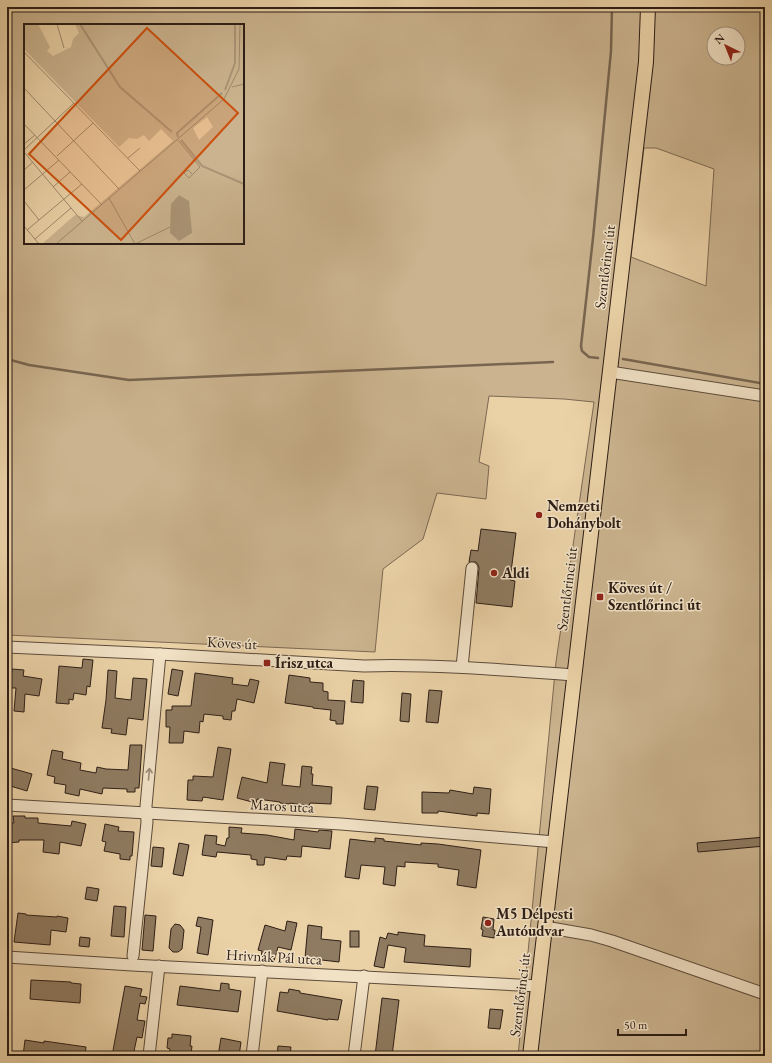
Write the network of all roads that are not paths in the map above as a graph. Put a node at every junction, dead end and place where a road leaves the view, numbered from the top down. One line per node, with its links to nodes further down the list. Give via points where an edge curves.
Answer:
1 (648, 7): 2 (main road, Szentlőrinci út, via 646,62)
2 (610, 372): 3 (street); 8 (main road, Szentlőrinci út)
3 (765, 396)
4 (472, 568): 7 (street)
5 (7, 647): 6 (street, Köves út)
6 (160, 654): 7 (street, Köves út, via 364,666); 10 (street, one-way to 6)
7 (462, 667): 8 (street, Köves út)
8 (574, 675): 11 (main road, Szentlőrinci út)
9 (7, 805): 10 (street, Maros utca)
10 (146, 813): 11 (street, Maros utca, via 341,824); 13 (street)
11 (555, 842): 12 (main road, Szentlőrinci út)
12 (545, 927): 18 (main road, Szentlőrinci út); 19 (street, via 612,941)
13 (133, 956)
14 (7, 957): 15 (street, Hrivnák Pál utca)
15 (159, 966): 16 (street, Hrivnák Pál utca); 20 (street)
16 (262, 971): 17 (street, Hrivnák Pál utca); 21 (street)
17 (364, 976): 18 (street, Hrivnák Pál utca); 22 (street)
18 (539, 986): 23 (main road, Szentlőrinci út)
19 (765, 994)
20 (149, 1056)
21 (252, 1056)
22 (354, 1056)
23 (530, 1056)

